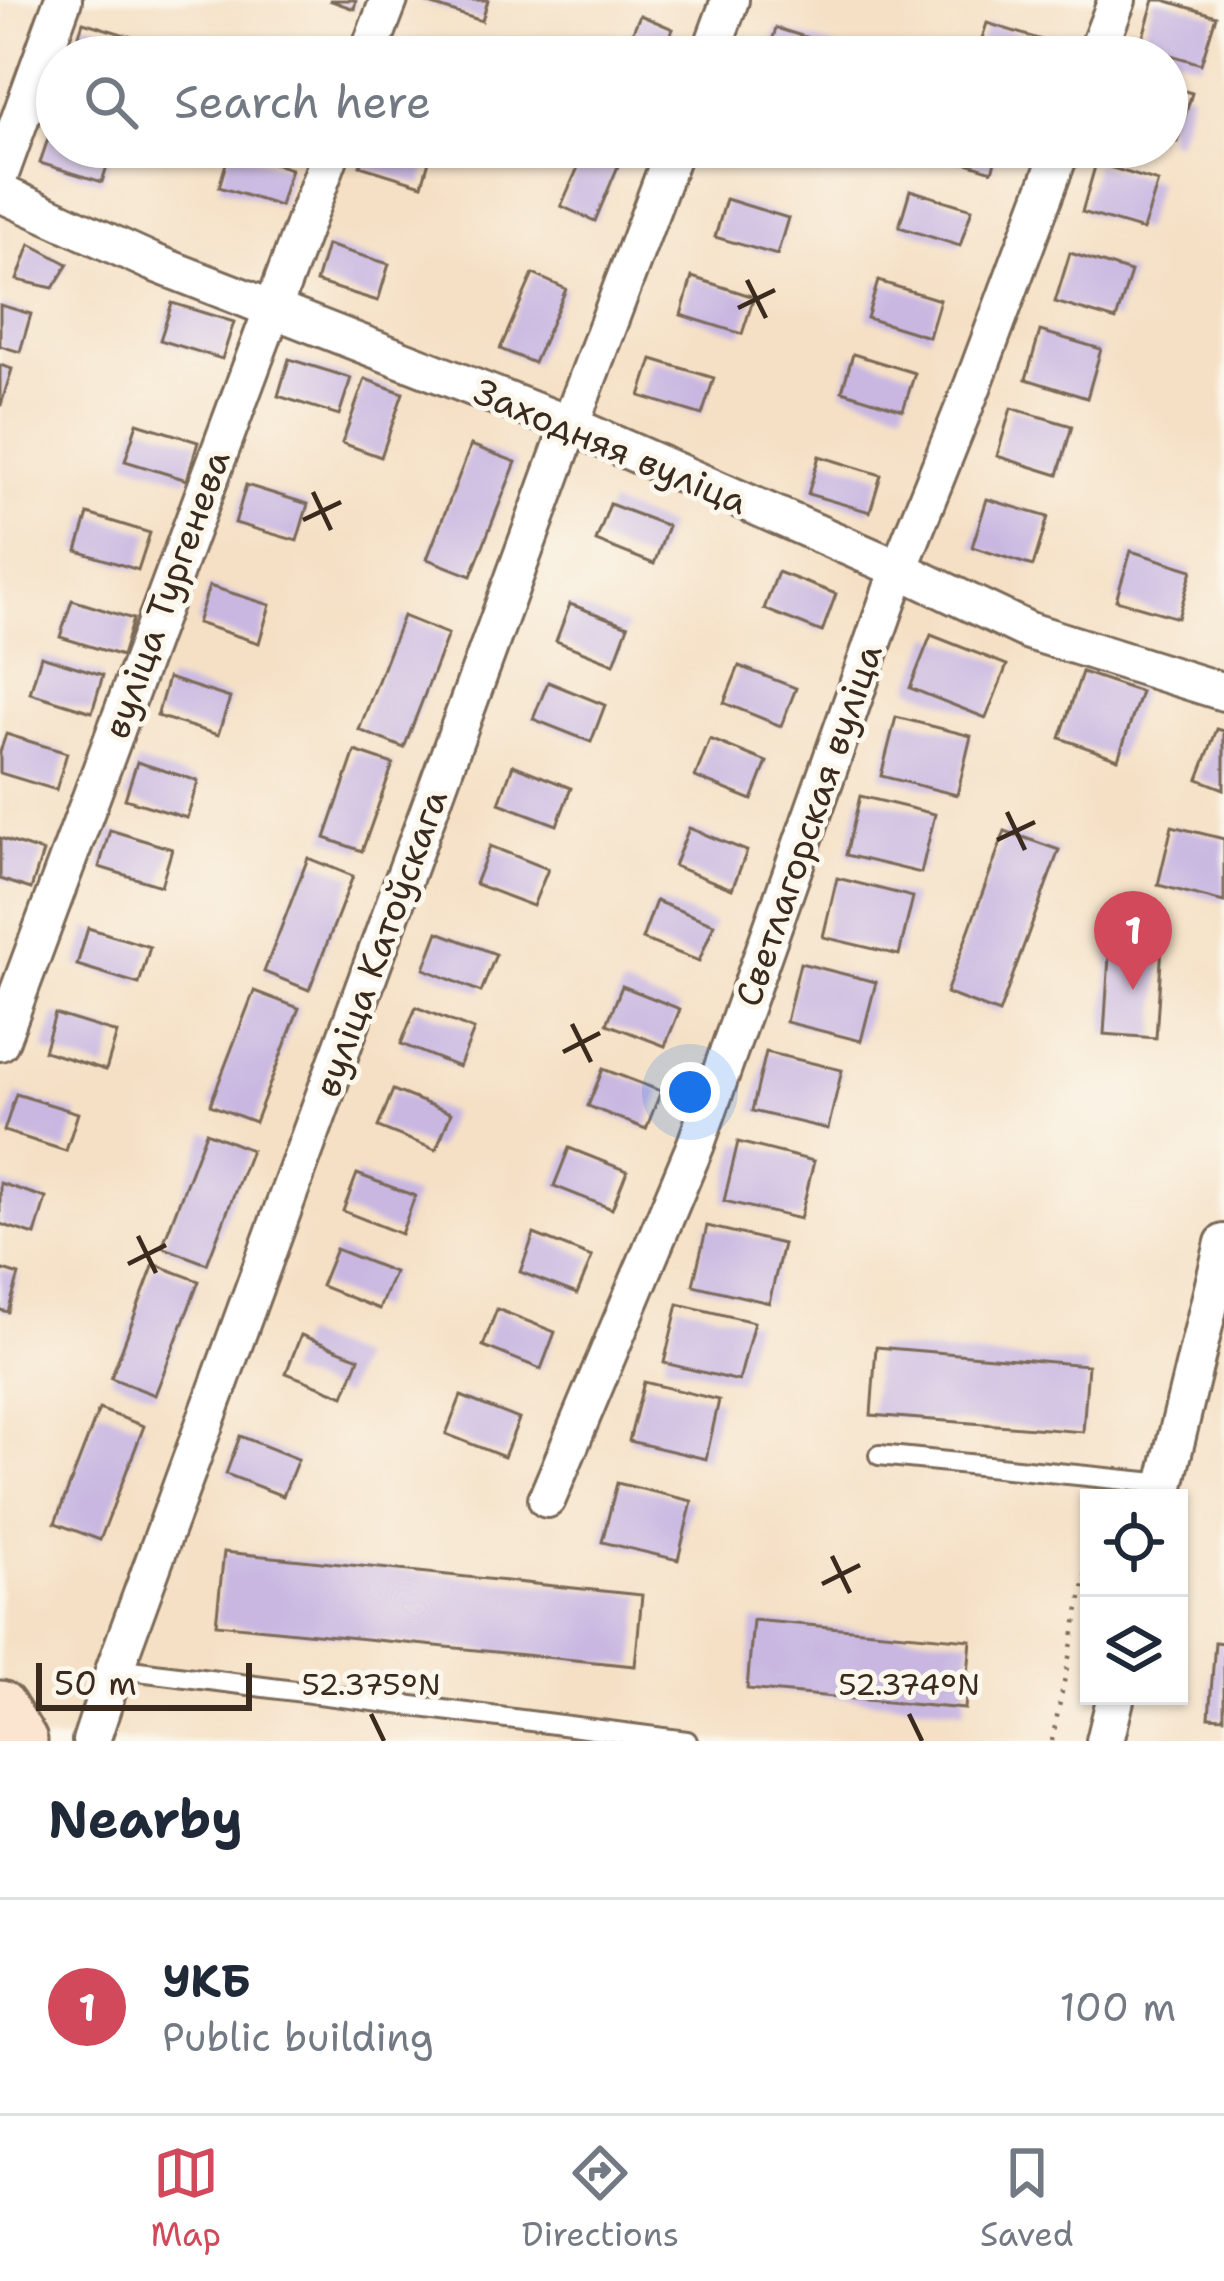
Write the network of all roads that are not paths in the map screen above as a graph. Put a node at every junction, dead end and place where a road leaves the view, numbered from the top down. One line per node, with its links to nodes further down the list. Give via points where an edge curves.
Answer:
1 (63, 0): 5 (street)
2 (389, 0): 6 (street)
3 (730, 0): 7 (street)
4 (1117, 0): 8 (street)
5 (50, 36)
6 (376, 36)
7 (717, 36)
8 (1103, 36)
9 (36, 75): 13 (street)
10 (326, 168): 15 (street, вуліца Тургенева)
11 (667, 168): 16 (street, вуліца Катоўскага)
12 (1054, 168): 17 (street, Светлагорская вуліца)
13 (0, 174)
14 (0, 193): 15 (street, Заходняя вуліца)
15 (272, 310): 16 (street, Заходняя вуліца); 19 (street, вуліца Тургенева)
16 (570, 425): 17 (street, Заходняя вуліца); 26 (street, вуліца Катоўскага)
17 (899, 569): 18 (street, Заходняя вуліца, via 1029,631); 25 (street, Светлагорская вуліца, via 696,1144)
18 (1224, 692)
19 (0, 1042)
20 (1224, 1243): 21 (street)
21 (1215, 1317): 24 (street)
22 (879, 1455): 23 (lane)
23 (1148, 1489)
24 (1165, 1489)
25 (547, 1499)
26 (115, 1668): 30 (street, вуліца Катоўскага); 31 (lane)
27 (1114, 1705): 32 (street)
28 (0, 1707): 29 (street)
29 (21, 1741)
30 (91, 1741)
31 (687, 1741)
32 (1105, 1741)

